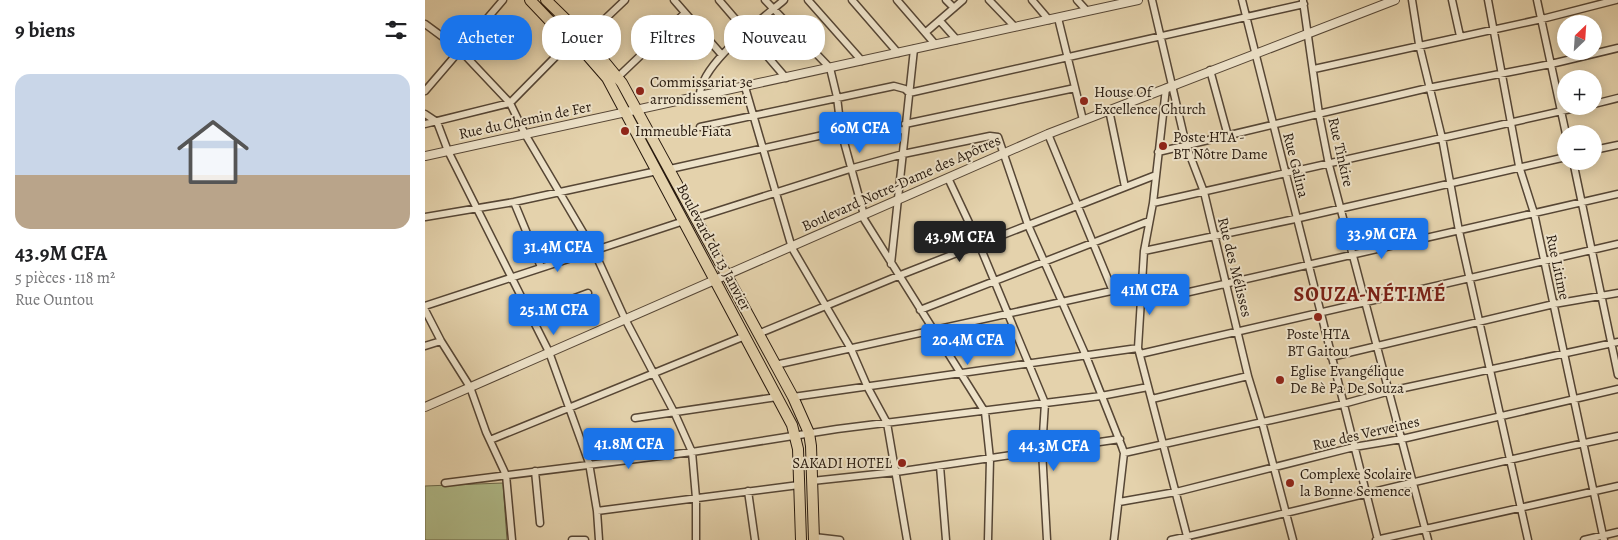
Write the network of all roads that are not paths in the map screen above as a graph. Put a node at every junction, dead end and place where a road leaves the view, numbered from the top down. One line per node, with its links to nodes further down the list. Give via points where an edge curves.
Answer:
1 (503, 0): 32 (street)
2 (530, 0): 33 (highway, Boulevard du 13 Janvier)
3 (546, 0): 34 (highway, Boulevard du 13 Janvier)
4 (625, 0): 35 (street)
5 (674, 0): 31 (street)
6 (719, 0): 36 (street)
7 (765, 0): 29 (street)
8 (784, 0): 29 (street)
9 (808, 0): 66 (street)
10 (852, 0): 56 (street)
11 (897, 0): 46 (street)
12 (946, 0): 28 (street)
13 (963, 0): 28 (street)
14 (989, 0): 44 (street)
15 (1032, 0): 41 (street)
16 (1077, 0): 30 (street)
17 (1138, 0): 27 (street, Rue du Chemin de Fer)
18 (1151, 0): 49 (street, Rue des Mélisses)
19 (1241, 0): 38 (street, Rue Galina)
20 (1395, 0): 47 (street, Boulevard Notre-Dame des Apôtres)
21 (1412, 0): 53 (street)
22 (1452, 0): 50 (street)
23 (1487, 0): 45 (street, Rue Litime)
24 (1537, 0): 40 (street)
25 (1616, 0): 40 (street)
26 (1304, 2): 38 (street); 47 (street, Rue Tinkire)
27 (1113, 3): 30 (street, Rue du Chemin de Fer)
28 (954, 8): 42 (street)
29 (773, 10): 37 (street); 68 (street)
30 (1087, 11): 39 (street, Rue du Chemin de Fer)
31 (685, 13): 58 (street); 72 (street)
32 (490, 15)
33 (544, 15)
34 (561, 15)
35 (609, 15)
36 (732, 15)
37 (767, 15)
38 (1244, 16): 49 (street); 57 (street, Rue Galina)
39 (1058, 18): 41 (street, Rue du Chemin de Fer); 59 (street)
40 (1542, 19): 45 (street); 67 (street)
41 (1049, 20): 44 (street, Rue du Chemin de Fer)
42 (940, 22): 46 (street); 51 (street)
43 (425, 24): 48 (street)
44 (1015, 27): 51 (street, Rue du Chemin de Fer)
45 (1494, 29): 50 (street); 71 (street, Rue Litime)
46 (926, 32): 52 (street)
47 (1308, 34): 57 (street, Boulevard Notre-Dame des Apôtres); 69 (street, Rue Tinkire)
48 (440, 35)
49 (1160, 36): 59 (street); 75 (street, Rue des Mélisses)
50 (1460, 36): 53 (street)
51 (957, 40): 52 (street, Rue du Chemin de Fer)
52 (935, 44): 55 (street, Rue du Chemin de Fer)
53 (1419, 44): 69 (street); 77 (street)
54 (1618, 48): 67 (street)
55 (914, 49): 56 (street, Rue du Chemin de Fer); 79 (street)
56 (898, 53): 66 (street, Rue du Chemin de Fer)
57 (1254, 54): 70 (street, Boulevard Notre-Dame des Apôtres); 96 (street, Rue Galina)
58 (722, 55): 81 (street, via 706,75)
59 (1067, 56): 76 (street); 79 (street)
60 (450, 60): 78 (street)
61 (469, 60): 85 (street)
62 (552, 60): 85 (street)
63 (591, 60): 87 (highway, Boulevard du 13 Janvier)
64 (604, 60): 72 (highway, Boulevard du 13 Janvier)
65 (770, 60): 73 (street)
66 (862, 61): 68 (street, Rue du Chemin de Fer)
67 (1551, 64): 71 (street); 80 (street)
68 (830, 68): 73 (street, Rue du Chemin de Fer); 82 (street)
69 (1314, 69): 90 (street, Rue Tinkire)
70 (1210, 70): 75 (street, Boulevard Notre-Dame des Apôtres); 102 (street)
71 (1503, 73): 77 (street); 93 (street, Rue Litime)
72 (618, 77): 87 (highway, Boulevard du 13 Janvier)
73 (786, 78): 74 (street, Rue du Chemin de Fer)
74 (745, 87): 81 (street, Rue du Chemin de Fer); 91 (street)
75 (1169, 87): 86 (street, Boulevard Notre-Dame des Apôtres); 105 (street, Rue des Mélisses); 109 (street)
76 (1075, 88): 92 (street); 98 (street)
77 (1429, 88): 90 (street); 103 (street)
78 (425, 91)
79 (909, 93): 82 (street, via 905,88 894,86); 98 (street)
80 (1557, 93)
81 (700, 96): 87 (street, Rue du Chemin de Fer)
82 (837, 97): 91 (street); 99 (street)
83 (1618, 98): 84 (street)
84 (1602, 102)
85 (510, 103): 94 (street); 100 (street)
86 (1109, 110): 92 (street, Boulevard Notre-Dame des Apôtres); 124 (street)
87 (630, 111): 100 (street, Rue du Chemin de Fer); 117 (highway, Boulevard du 13 Janvier); 119 (highway, Boulevard du 13 Janvier)
88 (1557, 113): 93 (street)
89 (425, 114): 94 (street)
90 (1319, 114): 96 (street); 114 (street, Rue Tinkire)
91 (754, 117): 97 (street); 107 (street)
92 (1083, 120): 101 (street, Boulevard Notre-Dame des Apôtres)
93 (1511, 121): 103 (street); 115 (street, Rue Litime)
94 (437, 122): 95 (street); 108 (street)
95 (425, 124)
96 (1273, 126): 102 (street); 120 (street, Rue Galina)
97 (700, 127)
98 (905, 127): 99 (street); 110 (street)
99 (841, 131): 107 (street); 116 (street)
100 (525, 134): 108 (street, Rue du Chemin de Fer); 125 (street)
101 (1048, 134): 111 (street, Boulevard Notre-Dame des Apôtres); 133 (street)
102 (1228, 136): 105 (street)
103 (1442, 138): 114 (street); 123 (street)
104 (1618, 144): 106 (street)
105 (1186, 145): 109 (street); 126 (street, Rue des Mélisses)
106 (1602, 148)
107 (763, 150): 117 (street); 127 (street)
108 (448, 151): 112 (street, Rue du Chemin de Fer); 134 (street)
109 (1158, 152): 121 (street)
110 (903, 154): 111 (street, via 990,136 998,136); 116 (street); 129 (street)
111 (1004, 154): 122 (street, Boulevard Notre-Dame des Apôtres); 143 (street)
112 (425, 156)
113 (1557, 159): 115 (street)
114 (1329, 165): 120 (street); 135 (street, Rue Tinkire)
115 (1519, 166): 123 (street); 136 (street, Rue Litime)
116 (853, 168): 127 (street); 137 (street)
117 (670, 169): 139 (highway, Boulevard du 13 Janvier)
118 (1575, 170): 132 (street)
119 (657, 171): 125 (street); 142 (highway, Boulevard du 13 Janvier)
120 (1285, 174): 126 (street); 140 (street, Rue Galina)
121 (1156, 176): 124 (street); 131 (street)
122 (948, 178): 129 (street, Boulevard Notre-Dame des Apôtres); 146 (street)
123 (1450, 182): 135 (street); 144 (street)
124 (1125, 187): 133 (street)
125 (559, 192): 130 (street); 151 (street)
126 (1204, 192): 131 (street); 145 (street, Rue des Mélisses)
127 (776, 194): 139 (street); 149 (street)
128 (1618, 194): 132 (street)
129 (897, 200): 137 (street, Boulevard Notre-Dame des Apôtres); 156 (street)
130 (514, 202): 134 (street); 158 (street)
131 (1153, 203): 141 (street)
132 (1582, 203): 136 (street); 150 (street)
133 (1078, 206): 143 (street); 147 (street)
134 (477, 208): 138 (street); 161 (street)
135 (1341, 208): 140 (street); 153 (street, Rue Tinkire)
136 (1534, 213): 144 (street); 154 (street, Rue Litime)
137 (863, 215): 149 (street, Boulevard Notre-Dame des Apôtres); 156 (street)
138 (425, 217)
139 (696, 218): 159 (highway, Boulevard du 13 Janvier)
140 (1295, 219): 145 (street); 157 (street, Rue Galina)
141 (1149, 221): 147 (street); 152 (street)
142 (684, 222): 151 (street); 163 (highway, Boulevard du 13 Janvier)
143 (1028, 225): 146 (street); 155 (street)
144 (1459, 231): 153 (street); 162 (street)
145 (1214, 235): 152 (street); 166 (street, Rue des Mélisses)
146 (979, 244): 160 (street); 164 (street)
147 (1093, 244): 155 (street); 167 (street)
148 (1618, 244): 150 (street)
149 (792, 248): 159 (street, Boulevard Notre-Dame des Apôtres); 176 (street)
150 (1593, 250): 154 (street); 170 (street)
151 (594, 251): 158 (street); 182 (street)
152 (1144, 251): 165 (street)
153 (1354, 256): 157 (street); 173 (street, Rue Tinkire)
154 (1544, 260): 162 (street); 174 (street, Rue Litime)
155 (1045, 262): 164 (street); 171 (street)
156 (891, 265): 160 (street)
157 (1309, 265): 166 (street); 181 (street, Rue Galina)
158 (541, 267): 161 (street)
159 (727, 274): 163 (street, Boulevard Notre-Dame des Apôtres); 186 (highway, Boulevard du 13 Janvier)
160 (898, 276): 176 (street); 178 (street)
161 (511, 278): 175 (street); 180 (street)
162 (1470, 279): 173 (street); 183 (street)
163 (715, 280): 182 (street, Boulevard Notre-Dame des Apôtres); 187 (highway, Boulevard du 13 Janvier)
164 (994, 282): 178 (street); 179 (street)
165 (1143, 284): 167 (street); 172 (street)
166 (1227, 284): 172 (street); 185 (street, Rue des Mélisses)
167 (1112, 289): 171 (street)
168 (1618, 292): 170 (street)
169 (588, 293): 180 (street)
170 (1603, 296): 174 (street); 189 (street)
171 (1062, 301): 179 (street); 196 (street)
172 (1141, 303): 193 (street)
173 (1365, 303): 181 (street); 191 (street, Rue Tinkire)
174 (1554, 304): 183 (street); 194 (street, Rue Litime)
175 (425, 306)
176 (826, 306): 186 (street); 192 (street)
177 (425, 310): 188 (street)
178 (920, 310): 184 (street)
179 (1007, 313): 184 (street); 198 (street)
180 (532, 314): 195 (street)
181 (1320, 314): 185 (street); 197 (street, Rue Galina)
182 (625, 319): 195 (street, Boulevard Notre-Dame des Apôtres); 202 (street)
183 (1479, 323): 191 (street); 200 (street)
184 (932, 330): 192 (street); 201 (street)
185 (1237, 332): 193 (street); 204 (street, Rue des Mélisses)
186 (758, 334): 199 (highway, Boulevard du 13 Janvier)
187 (745, 336): 202 (street); 211 (highway, Boulevard du 13 Janvier)
188 (441, 340): 190 (street); 205 (street)
189 (1615, 342): 194 (street); 203 (street)
190 (425, 346)
191 (1377, 348): 197 (street); 209 (street, Rue Tinkire)
192 (851, 349): 199 (street); 207 (street)
193 (1139, 351): 196 (street); 206 (street)
194 (1564, 351): 200 (street); 213 (street, Rue Litime)
195 (549, 352): 205 (street, Boulevard Notre-Dame des Apôtres); 218 (street)
196 (1086, 356): 198 (street); 210 (street)
197 (1331, 357): 216 (street, Rue Galina)
198 (1028, 362): 201 (street); 215 (street)
199 (775, 365): 212 (highway, Boulevard du 13 Janvier)
200 (1491, 370): 209 (street); 221 (street)
201 (959, 372): 207 (street); 219 (street)
202 (652, 373): 218 (street); 220 (street)
203 (1618, 375)
204 (1248, 376): 214 (street); 223 (street, Rue des Mélisses)
205 (470, 387): 217 (street, Boulevard Notre-Dame des Apôtres); 230 (street)
206 (1148, 387): 210 (street); 214 (street)
207 (868, 388): 212 (street); 224 (street)
208 (1618, 389): 213 (street, Rue des Verveines)
209 (1390, 391): 216 (street); 228 (street, Rue Tinkire)
210 (1101, 396): 215 (street); 229 (street)
211 (777, 397): 220 (street); 226 (highway, Boulevard du 13 Janvier)
212 (793, 397): 225 (highway, Boulevard du 13 Janvier)
213 (1573, 398): 221 (street, Rue des Verveines); 231 (street, Rue Litime)
214 (1152, 399): 232 (street)
215 (1045, 403): 219 (street); 234 (street)
216 (1343, 404): 223 (street); 233 (street, Rue Galina)
217 (425, 407)
218 (570, 407): 230 (street); 239 (street)
219 (985, 412): 224 (street); 237 (street)
220 (675, 414): 222 (street); 235 (street)
221 (1501, 414): 228 (street, Rue des Verveines); 238 (street)
222 (635, 418)
223 (1263, 422): 232 (street); 241 (street, Rue des Mélisses)
224 (887, 423): 225 (street); 243 (street)
225 (809, 433): 226 (street); 245 (highway, Boulevard du 13 Janvier)
226 (795, 435): 235 (street); 248 (highway, Boulevard du 13 Janvier, via 799,449)
227 (1618, 436): 231 (street)
228 (1402, 438): 233 (street, Rue des Verveines); 247 (street, Rue Tinkire)
229 (1120, 439): 234 (street); 236 (street)
230 (490, 440): 244 (street)
231 (1584, 443): 238 (street); 250 (street, Rue Litime)
232 (1163, 445): 236 (street); 252 (street)
233 (1354, 447): 241 (street, Rue des Verveines); 253 (street, Rue Galina)
234 (1042, 450): 237 (street); 276 (street)
235 (692, 452): 239 (street); 254 (street)
236 (1124, 454): 255 (street)
237 (990, 459): 240 (street); 275 (street)
238 (1511, 460): 247 (street); 256 (street)
239 (589, 463): 242 (street); 257 (street)
240 (940, 466): 243 (street); 274 (street)
241 (1274, 468): 252 (street, Rue des Verveines); 258 (street, Rue des Mélisses)
242 (535, 471): 244 (street); 259 (street)
243 (896, 472): 245 (street); 273 (street)
244 (507, 475): 246 (street); 265 (street)
245 (813, 481): 262 (highway, Boulevard du 13 Janvier)
246 (445, 483)
247 (1413, 484): 253 (street); 260 (street, Rue Tinkire)
248 (799, 485): 251 (street); 271 (highway, Boulevard du 13 Janvier)
249 (1618, 486): 250 (street)
250 (1594, 490): 256 (street); 264 (street, Rue Litime)
251 (748, 492): 254 (street); 270 (street)
252 (1176, 492): 255 (street, Rue des Verveines); 263 (street)
253 (1366, 492): 258 (street); 280 (street, Rue Galina)
254 (696, 498): 257 (street); 269 (street)
255 (1119, 502): 277 (street)
256 (1521, 506): 260 (street); 282 (street)
257 (597, 511): 268 (street)
258 (1286, 512): 263 (street); 279 (street, Rue des Mélisses)
259 (540, 523)
260 (1425, 529): 280 (street); 281 (street, Rue Tinkire)
261 (1618, 532): 264 (street)
262 (814, 538): 272 (street)
263 (1188, 538): 278 (street)
264 (1604, 538): 283 (street)
265 (512, 540)
266 (572, 540): 267 (street)
267 (585, 540)
268 (599, 540)
269 (696, 540)
270 (755, 540)
271 (801, 540)
272 (840, 540)
273 (907, 540)
274 (946, 540)
275 (988, 540)
276 (1047, 540)
277 (1114, 540)
278 (1171, 540)
279 (1293, 540)
280 (1377, 540)
281 (1428, 540)
282 (1528, 540)
283 (1584, 540)

